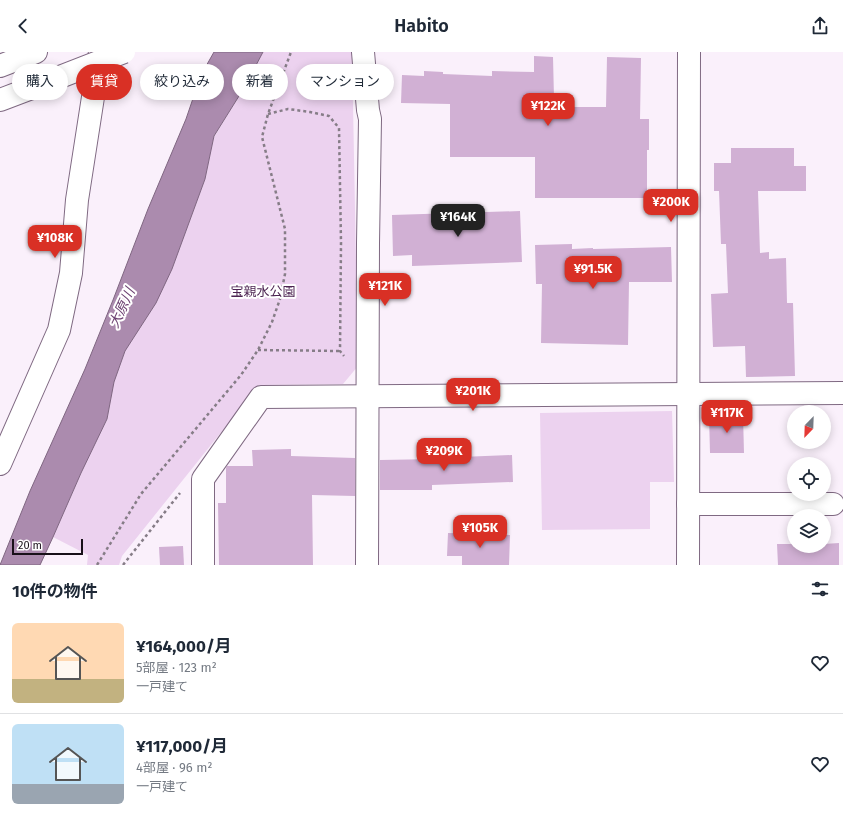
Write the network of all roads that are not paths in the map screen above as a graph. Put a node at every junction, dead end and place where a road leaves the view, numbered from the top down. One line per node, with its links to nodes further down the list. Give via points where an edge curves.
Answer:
1 (100, 52): 9 (main road, via 76,200 71,273 59,330)
2 (124, 52): 5 (main road, bridge)
3 (364, 52): 8 (main road, via 370,119)
4 (689, 52): 7 (main road)
5 (0, 100)
6 (843, 393): 7 (main road)
7 (688, 394): 8 (main road); 10 (main road)
8 (367, 396): 12 (main road, via 261,397 204,480); 13 (main road)
9 (0, 464)
10 (688, 504): 11 (main road); 14 (main road)
11 (833, 504)
12 (203, 565)
13 (367, 565)
14 (688, 565)

